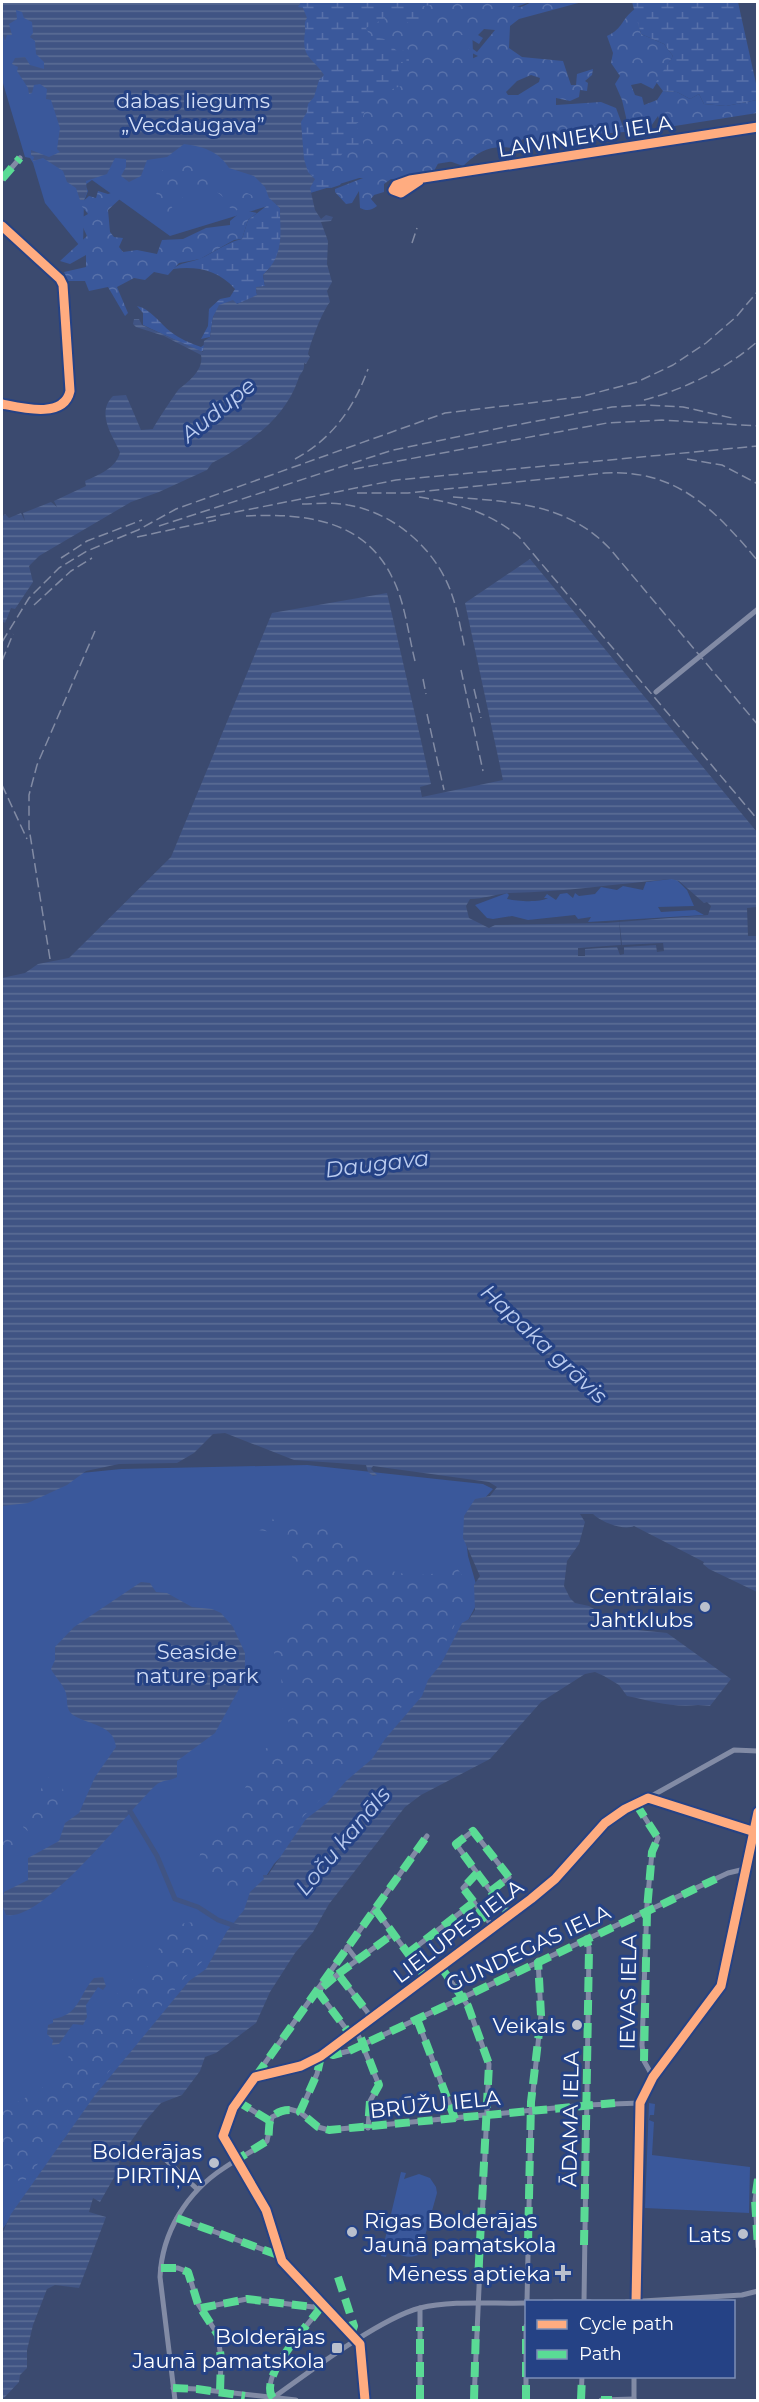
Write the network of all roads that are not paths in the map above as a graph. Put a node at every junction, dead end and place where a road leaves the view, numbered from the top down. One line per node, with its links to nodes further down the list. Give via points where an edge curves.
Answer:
1 (758, 127): 4 (street, LAIVINIEKU IELA)
2 (20, 158): 3 (street)
3 (2, 179)
4 (419, 181)
5 (2, 226): 6 (street, via 63,285 70,391 69,398 59,406 27,409)
6 (2, 404)
7 (758, 609): 8 (street)
8 (656, 692)
9 (758, 1751): 10 (street, LIELUPES IELA, via 734,1750)
10 (648, 1798): 11 (street, LIELUPES IELA); 13 (street)
11 (636, 1804): 20 (street, IEVAS IELA, via 658,1838 652,1852); 21 (street, LIELUPES IELA, via 605,1823 555,1879)
12 (758, 1812): 13 (street)
13 (756, 1832): 15 (street)
14 (427, 1836): 19 (street)
15 (745, 1869): 20 (street, GUNDEGAS IELA); 41 (street, via 721,1986)
16 (477, 1873): 17 (street); 17 (street, via 456,1844 473,1831 510,1877); 18 (street, via 463,1885)
17 (490, 1891): 21 (street)
18 (474, 1902): 22 (street); 26 (street)
19 (375, 1909): 23 (street); 25 (street)
20 (646, 1910): 24 (street, GUNDEGAS IELA); 41 (street, IEVAS IELA, via 642,2054)
21 (509, 1915): 22 (street, LIELUPES IELA)
22 (493, 1927): 29 (street, LIELUPES IELA)
23 (393, 1934): 26 (street); 27 (street)
24 (586, 1938): 28 (street, GUNDEGAS IELA); 44 (street, ĀDAMA IELA)
25 (347, 1947): 27 (street); 32 (street)
26 (407, 1954): 31 (street)
27 (357, 1960): 30 (street)
28 (538, 1960): 33 (street, GUNDEGAS IELA); 45 (street, via 541,2014)
29 (441, 1966): 31 (street, LIELUPES IELA); 33 (street)
30 (338, 1974): 32 (street); 34 (street)
31 (426, 1978): 34 (street, LIELUPES IELA)
32 (318, 1989): 37 (street); 40 (street)
33 (463, 1997): 35 (street, GUNDEGAS IELA); 47 (street, via 488,2058)
34 (372, 2018): 36 (street, LIELUPES IELA)
35 (417, 2019): 38 (street, GUNDEGAS IELA); 48 (street)
36 (356, 2030): 37 (street, LIELUPES IELA); 38 (street)
37 (350, 2034): 39 (street, LIELUPES IELA)
38 (364, 2044): 39 (street, GUNDEGAS IELA, via 339,2054); 50 (street, via 379,2085 370,2101)
39 (324, 2054): 40 (street, LIELUPES IELA, via 301,2066); 46 (street)
40 (255, 2077): 42 (street)
41 (653, 2077): 43 (street)
42 (237, 2101): 49 (street); 52 (street, via 223,2136)
43 (640, 2103): 44 (street, BRŪŽU IELA); 62 (street)
44 (586, 2105): 45 (street, BRŪŽU IELA); 61 (street, ĀDAMA IELA)
45 (531, 2111): 47 (street, BRŪŽU IELA); 60 (street)
46 (300, 2112): 49 (street, via 281,2112); 50 (street, BRŪŽU IELA, via 323,2129)
47 (486, 2115): 48 (street, BRŪŽU IELA); 66 (street)
48 (455, 2119): 50 (street, BRŪŽU IELA)
49 (270, 2121): 52 (street, via 267,2141)
50 (368, 2128)
51 (166, 2160): 54 (street)
52 (236, 2160): 54 (street); 57 (street, via 266,2210)
53 (758, 2179): 56 (street)
54 (197, 2189): 55 (street)
55 (177, 2218): 57 (street); 58 (street)
56 (758, 2247)
57 (279, 2255): 65 (street)
58 (161, 2268): 67 (street, via 186,2270); 73 (street)
59 (758, 2291): 63 (street)
60 (527, 2300)
61 (586, 2300)
62 (636, 2300)
63 (654, 2300)
64 (525, 2302): 66 (street)
65 (323, 2304): 67 (street, via 313,2307 247,2299); 69 (street); 75 (street, via 278,2363 269,2385)
66 (476, 2305): 68 (street); 80 (street)
67 (201, 2308): 74 (street, via 218,2335)
68 (420, 2308): 69 (street); 79 (street)
69 (357, 2341): 75 (street); 78 (street)
70 (525, 2378): 81 (street)
71 (582, 2378): 82 (street)
72 (634, 2378): 84 (street)
73 (173, 2388): 74 (street); 76 (street)
74 (220, 2392): 75 (street)
75 (272, 2399): 77 (street)
76 (175, 2400)
77 (296, 2400)
78 (365, 2400)
79 (420, 2400)
80 (474, 2400)
81 (525, 2400)
82 (581, 2400)
83 (601, 2400): 84 (street)
84 (634, 2400)

